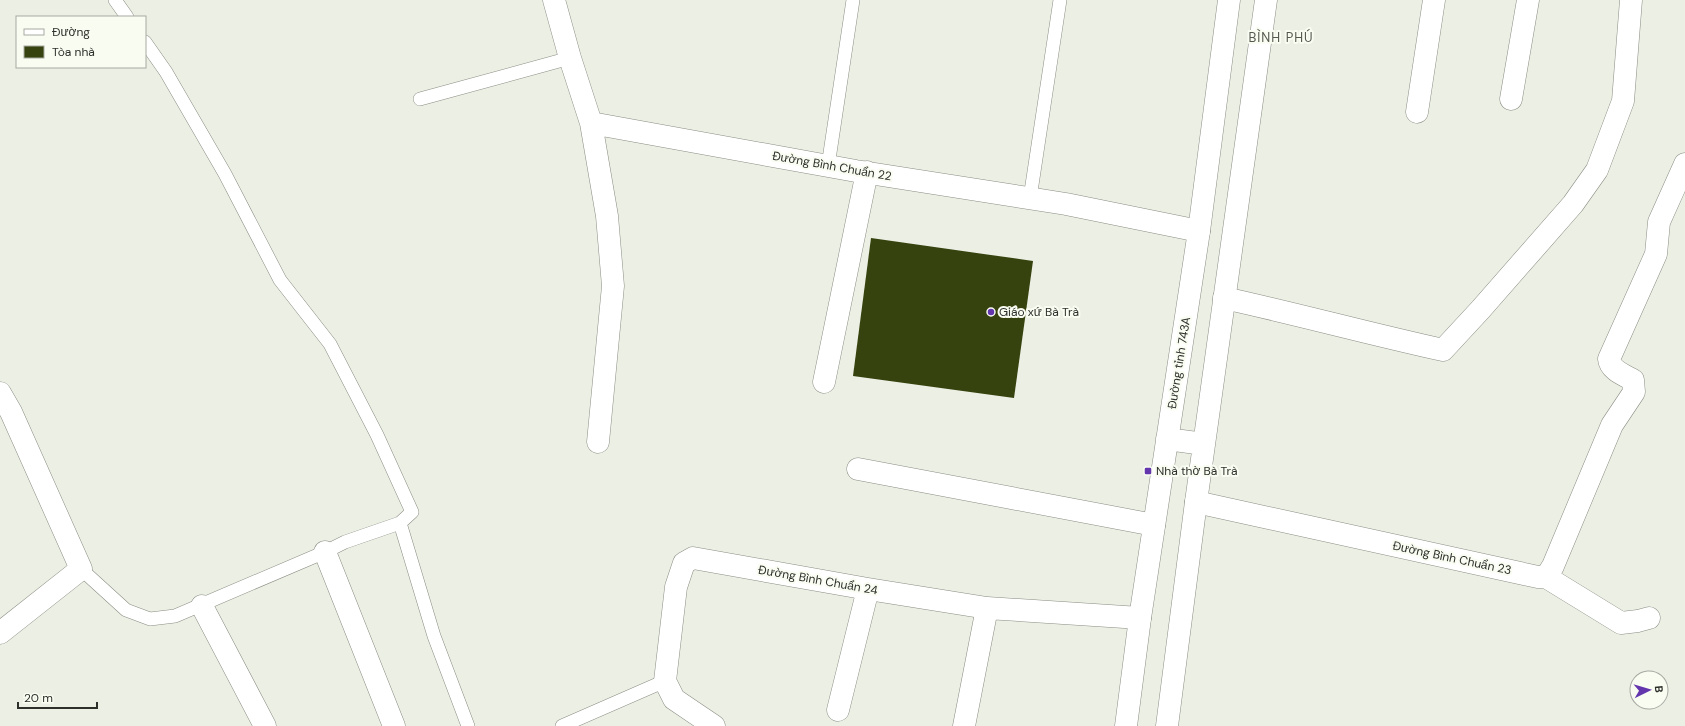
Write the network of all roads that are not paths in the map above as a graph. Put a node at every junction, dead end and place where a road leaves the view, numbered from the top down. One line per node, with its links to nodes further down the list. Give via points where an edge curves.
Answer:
1 (115, 0): 10 (lane)
2 (554, 0): 12 (street)
3 (852, 0): 18 (lane)
4 (1060, 0): 20 (lane)
5 (1229, 0): 21 (street, Đường tỉnh 743A)
6 (1266, 0): 22 (street)
7 (1434, 0): 15 (street)
8 (1528, 0): 13 (street)
9 (1631, 0): 22 (street, via 1623,101 1597,170 1573,204 1443,350)
10 (126, 16)
11 (146, 43): 30 (lane, via 166,72 225,174 280,280 330,344 377,435 412,512)
12 (570, 58): 14 (lane); 16 (street)
13 (1512, 99)
14 (420, 100)
15 (1417, 112)
16 (591, 123): 18 (street, Đường Bình Chuẩn 22); 26 (street, via 607,216 613,286)
17 (1685, 164): 34 (street, via 1658,222 1656,254 1609,359 1614,368 1633,380 1634,392 1612,425 1553,566)
18 (828, 166): 19 (street, Đường Bình Chuẩn 22)
19 (867, 172): 20 (street, Đường Bình Chuẩn 22); 23 (street)
20 (1030, 198): 21 (street, Đường Bình Chuẩn 22)
21 (1199, 230): 25 (street, Đường tỉnh 743A)
22 (1224, 298): 27 (street)
23 (824, 382)
24 (0, 394): 33 (street, via 11,412)
25 (1167, 440): 27 (street); 31 (street, Đường tỉnh 743A)
26 (598, 442)
27 (1204, 444): 29 (street)
28 (858, 469): 31 (street)
29 (1196, 502): 34 (street, Đường Bình Chuẩn 23); 50 (street)
30 (400, 524): 32 (lane, via 345,542); 45 (lane, via 434,636)
31 (1154, 526): 38 (street, Đường tỉnh 743A)
32 (325, 552): 36 (lane); 44 (street)
33 (81, 569): 36 (lane, via 126,610 150,619 175,616); 40 (street)
34 (1546, 577): 39 (street, Đường Bình Chuẩn 23, via 1621,623)
35 (868, 589): 37 (street, Đường Bình Chuẩn 24); 41 (street, Đường Bình Chuẩn 24, via 693,558 684,563 676,587); 42 (street)
36 (202, 606): 43 (street)
37 (987, 608): 38 (street, Đường Bình Chuẩn 24); 48 (street)
38 (1140, 618): 49 (street, Đường tỉnh 743A)
39 (1648, 618)
40 (0, 633)
41 (665, 681): 46 (lane); 47 (street, via 674,699)
42 (838, 710)
43 (265, 726)
44 (394, 726)
45 (468, 726)
46 (562, 726)
47 (714, 726)
48 (964, 726)
49 (1126, 726)
50 (1167, 726)

